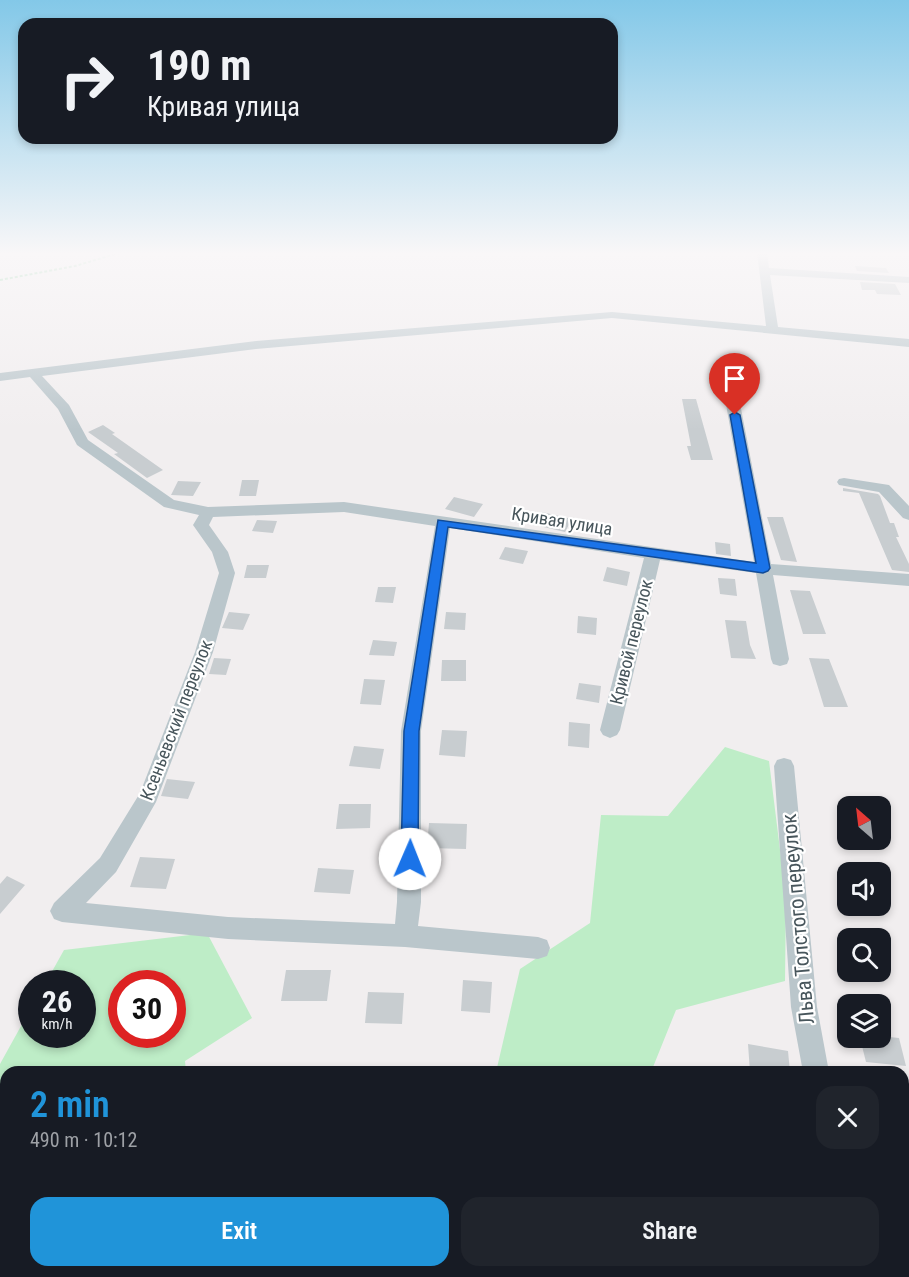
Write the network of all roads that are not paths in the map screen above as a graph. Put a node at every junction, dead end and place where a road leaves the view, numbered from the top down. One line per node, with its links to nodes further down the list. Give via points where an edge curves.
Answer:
1 (769, 312): 2 (street)
2 (772, 329): 3 (street); 4 (street, via 612,315 572,317 256,345)
3 (909, 343)
4 (33, 373): 5 (street); 8 (street, Кривая улица, via 64,408 82,442 169,504)
5 (0, 377)
6 (731, 393): 12 (street)
7 (844, 482): 9 (street, via 884,488)
8 (208, 512): 10 (street, Кривая улица, via 344,507); 17 (street, Ксеньевский переулок, via 201,525 220,552 227,573 204,652 149,796 108,865 62,911 228,928)
9 (909, 515)
10 (442, 522): 11 (street, Кривая улица); 17 (street, via 411,731 409,902)
11 (653, 554): 12 (street, Кривая улица); 15 (street, Кривой переулок)
12 (763, 568): 13 (street, Кривая улица); 14 (street)
13 (909, 580)
14 (780, 659)
15 (610, 730)
16 (784, 766): 19 (street, Льва Толстого переулок, via 804,1007)
17 (405, 936): 18 (street)
18 (538, 948)
19 (815, 1066)

